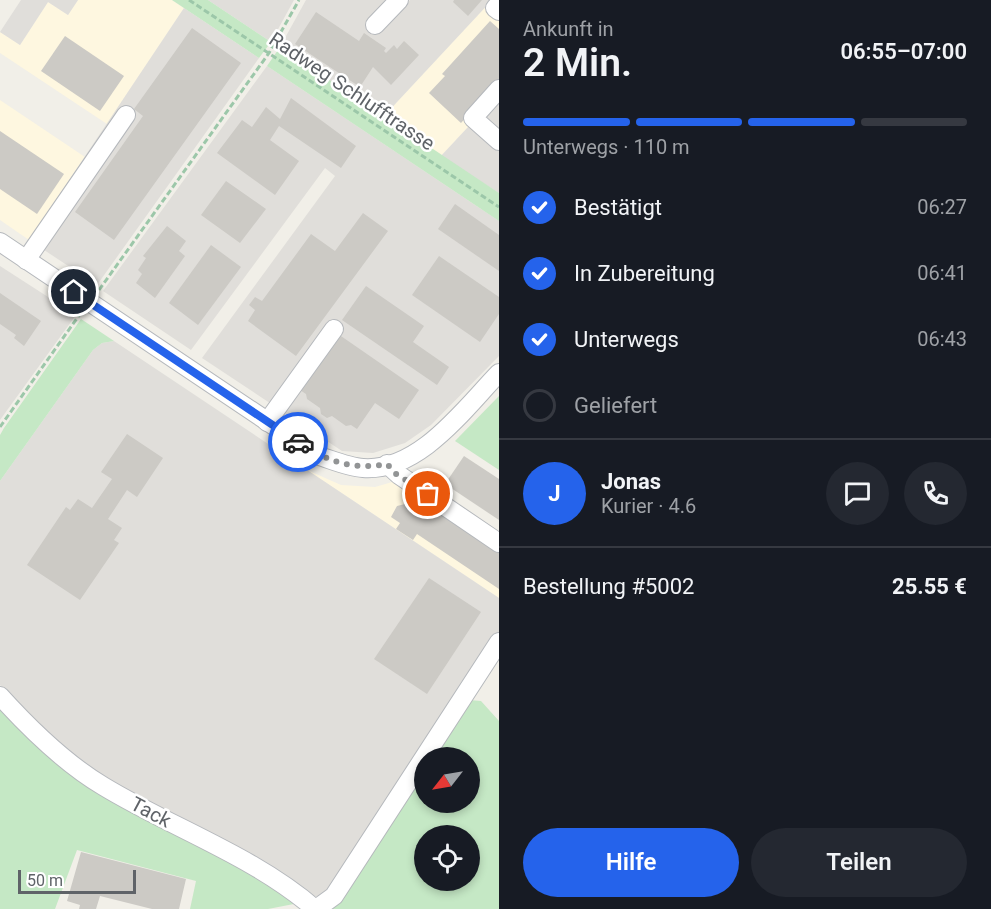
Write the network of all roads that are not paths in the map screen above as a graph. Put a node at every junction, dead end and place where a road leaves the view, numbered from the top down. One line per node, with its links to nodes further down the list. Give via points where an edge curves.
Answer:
1 (399, 0): 4 (street)
2 (499, 4): 3 (street, via 495,8)
3 (499, 11)
4 (375, 26)
5 (499, 89): 7 (street, via 473,118)
6 (126, 116): 9 (street)
7 (499, 141)
8 (0, 242): 9 (street)
9 (26, 260): 12 (street)
10 (334, 329): 12 (street)
11 (499, 373): 13 (street, via 418,451)
12 (267, 422): 13 (street, via 319,456 364,468)
13 (387, 464): 14 (street)
14 (499, 543)
15 (499, 642): 17 (street, Tack, via 334,896)
16 (0, 696): 17 (street, Tack, via 28,727 101,785 246,862)
17 (316, 909)

